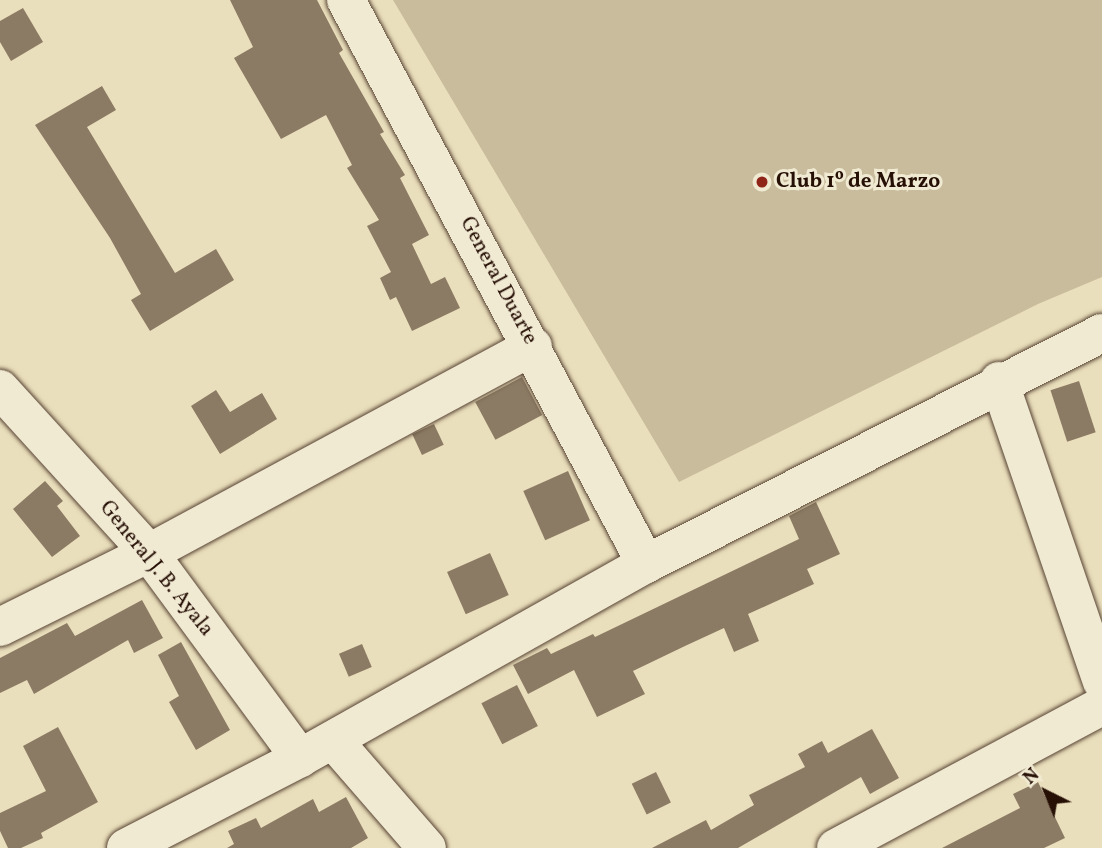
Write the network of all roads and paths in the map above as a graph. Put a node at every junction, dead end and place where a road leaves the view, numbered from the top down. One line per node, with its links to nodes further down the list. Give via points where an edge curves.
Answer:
1 (346, 0): 3 (street, General Duarte)
2 (1102, 333): 4 (street)
3 (533, 346): 6 (street); 7 (street, General Duarte)
4 (999, 381): 7 (street); 9 (street)
5 (0, 389): 6 (street, General J. B. Ayala)
6 (149, 553): 8 (street); 12 (street, General J. B. Ayala)
7 (646, 564): 11 (street)
8 (0, 627)
9 (1102, 682)
10 (1102, 706): 15 (street)
11 (333, 740): 12 (street); 14 (street)
12 (300, 758): 13 (street)
13 (126, 848)
14 (427, 848)
15 (836, 848)

